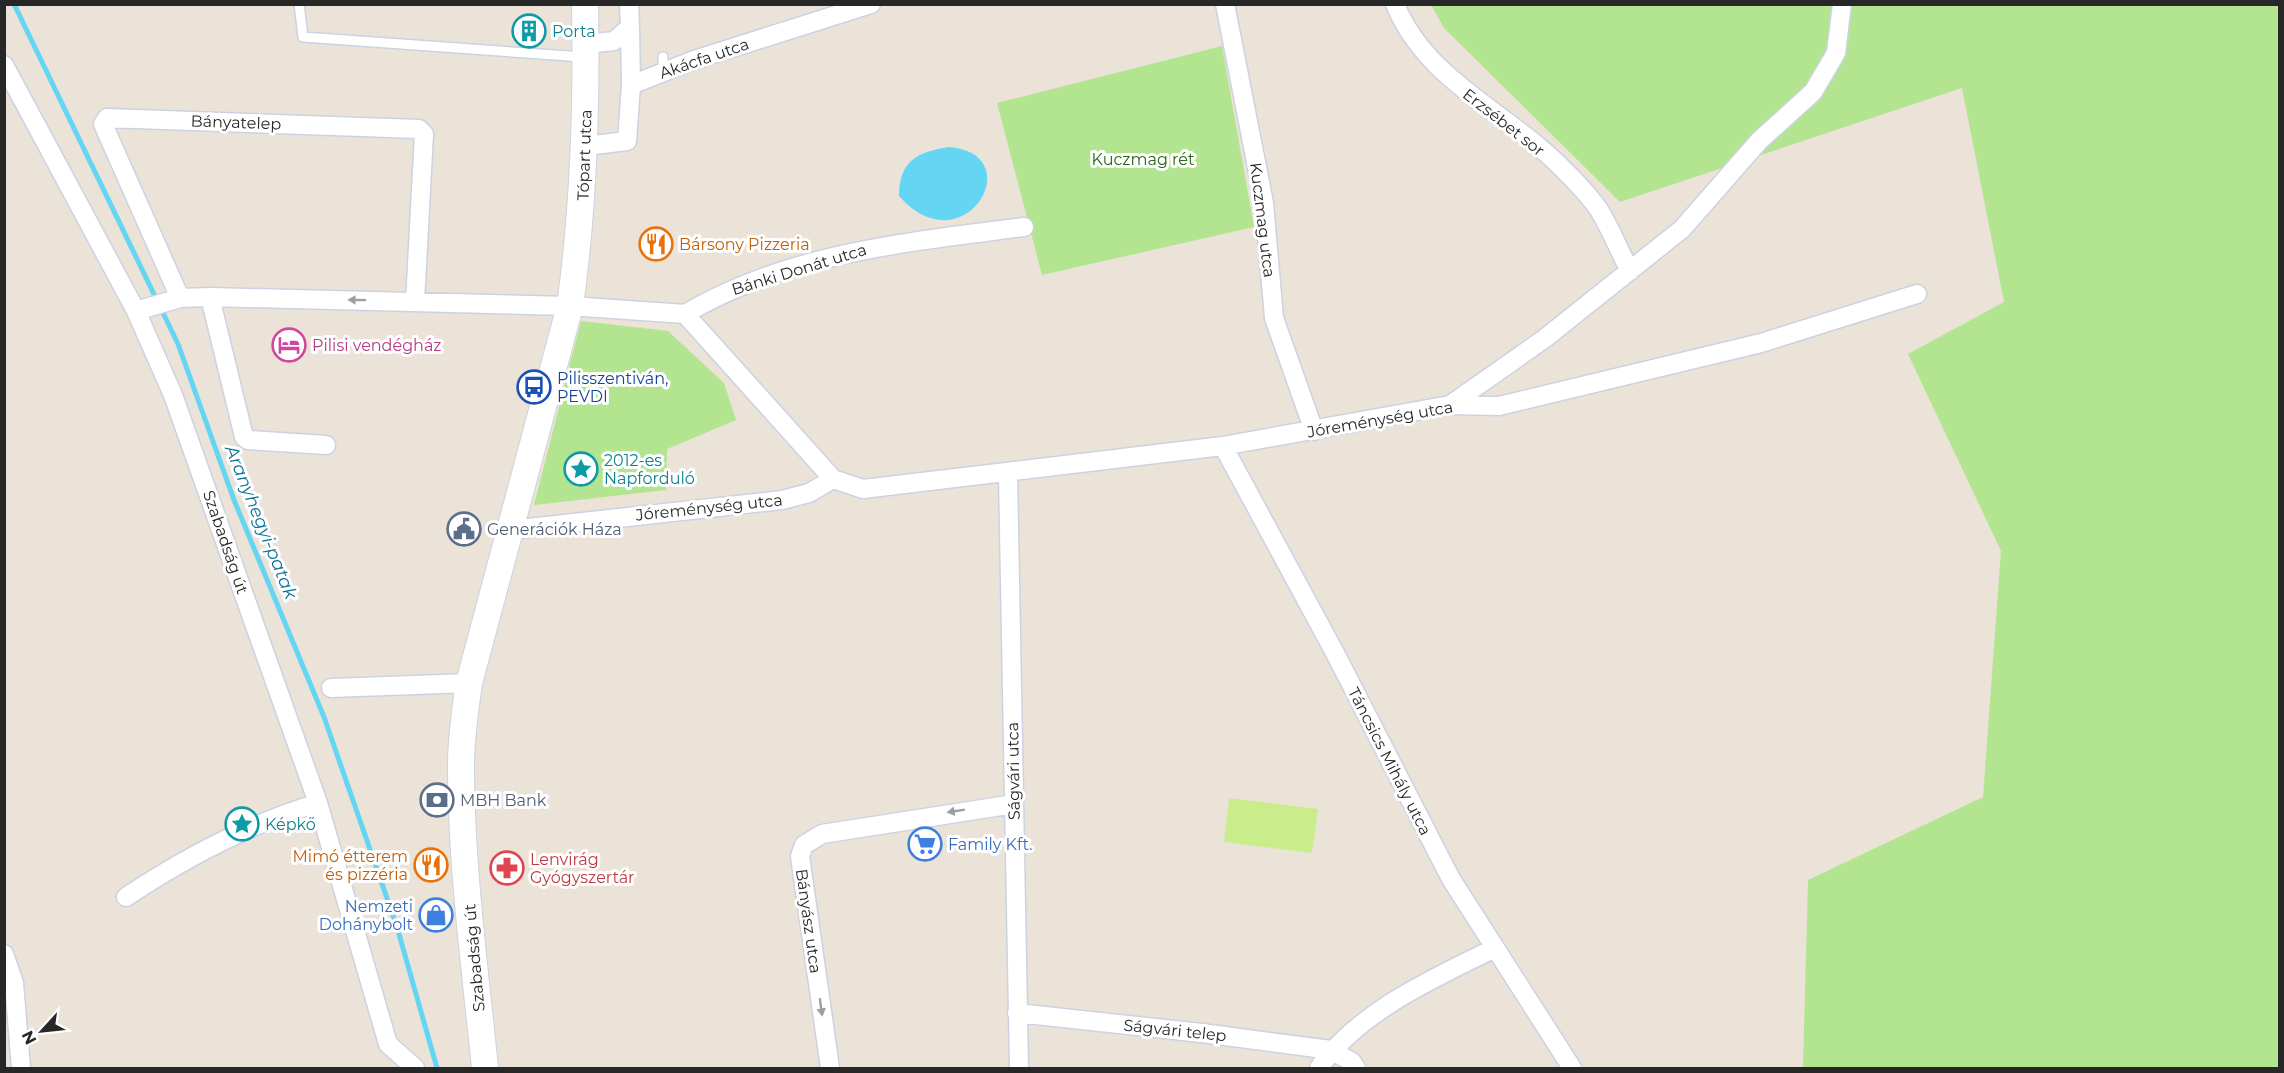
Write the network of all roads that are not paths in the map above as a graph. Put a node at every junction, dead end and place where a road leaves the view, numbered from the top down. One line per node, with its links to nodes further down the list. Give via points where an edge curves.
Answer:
1 (299, 4): 9 (lane, via 303,37)
2 (585, 4): 9 (main road, Tópart utca)
3 (629, 4): 8 (street)
4 (871, 4): 11 (street, Akácfa utca, via 694,60 663,64)
5 (1225, 4): 23 (street, Kuczmag utca, via 1264,203 1274,318)
6 (1395, 4): 14 (street, Erzsébet sor, via 1421,50 1453,82 1540,148 1598,209)
7 (1842, 4): 14 (street, via 1836,53 1813,93 1729,173 1682,229)
8 (630, 27): 9 (street, via 614,41); 11 (street)
9 (586, 50): 12 (main road, Tópart utca)
10 (4, 65): 20 (street, Szabadság út)
11 (631, 85): 12 (street, via 627,141)
12 (586, 146): 19 (main road, Tópart utca)
13 (1024, 227): 21 (street, Bánki Donát utca, via 844,252 721,293)
14 (1630, 271): 22 (street, via 1544,339)
15 (1917, 294): 22 (street, Jóreménység utca, via 1761,343 1499,406)
16 (210, 297): 17 (street); 18 (street, one-way to 16); 24 (street, via 244,437)
17 (176, 299): 18 (street, Bányatelep, via 103,124 107,118 419,129 424,134); 20 (street)
18 (415, 302): 19 (street)
19 (570, 306): 21 (street); 28 (main road)
20 (139, 310): 31 (street, Szabadság út)
21 (686, 314): 27 (street, Jóreménység utca)
22 (1450, 405): 23 (street, Jóreménység utca)
23 (1314, 431): 25 (street, Jóreménység utca)
24 (326, 445)
25 (1223, 446): 26 (street, Jóreménység utca); 34 (street, Táncsics Mihály utca, via 1452,879)
26 (1008, 473): 27 (street, Jóreménység utca, via 863,489); 32 (street, Ságvári utca)
27 (833, 479): 28 (street, Jóreménység utca, via 809,493 782,500)
28 (510, 530): 29 (main road, Szabadság út)
29 (469, 683): 30 (street); 42 (main road, Szabadság út, via 461,765)
30 (331, 688)
31 (318, 802): 33 (street, via 205,849); 37 (street, Szabadság út)
32 (1014, 804): 36 (street, Ságvári utca); 43 (street, Bányász utca, one-way to 43, via 822,834 804,845 800,856)
33 (126, 897)
34 (1495, 948): 38 (street, via 1412,989); 47 (street, Táncsics Mihály utca)
35 (4, 954): 39 (street, via 14,983)
36 (1017, 1013): 38 (street, Ságvári telep); 44 (street, Ságvári utca)
37 (388, 1044): 40 (street, Szabadság út); 41 (street)
38 (1331, 1050): 45 (street); 46 (street)
39 (21, 1068)
40 (393, 1068)
41 (415, 1068)
42 (483, 1068)
43 (830, 1068)
44 (1020, 1068)
45 (1319, 1068)
46 (1356, 1068)
47 (1572, 1068)

